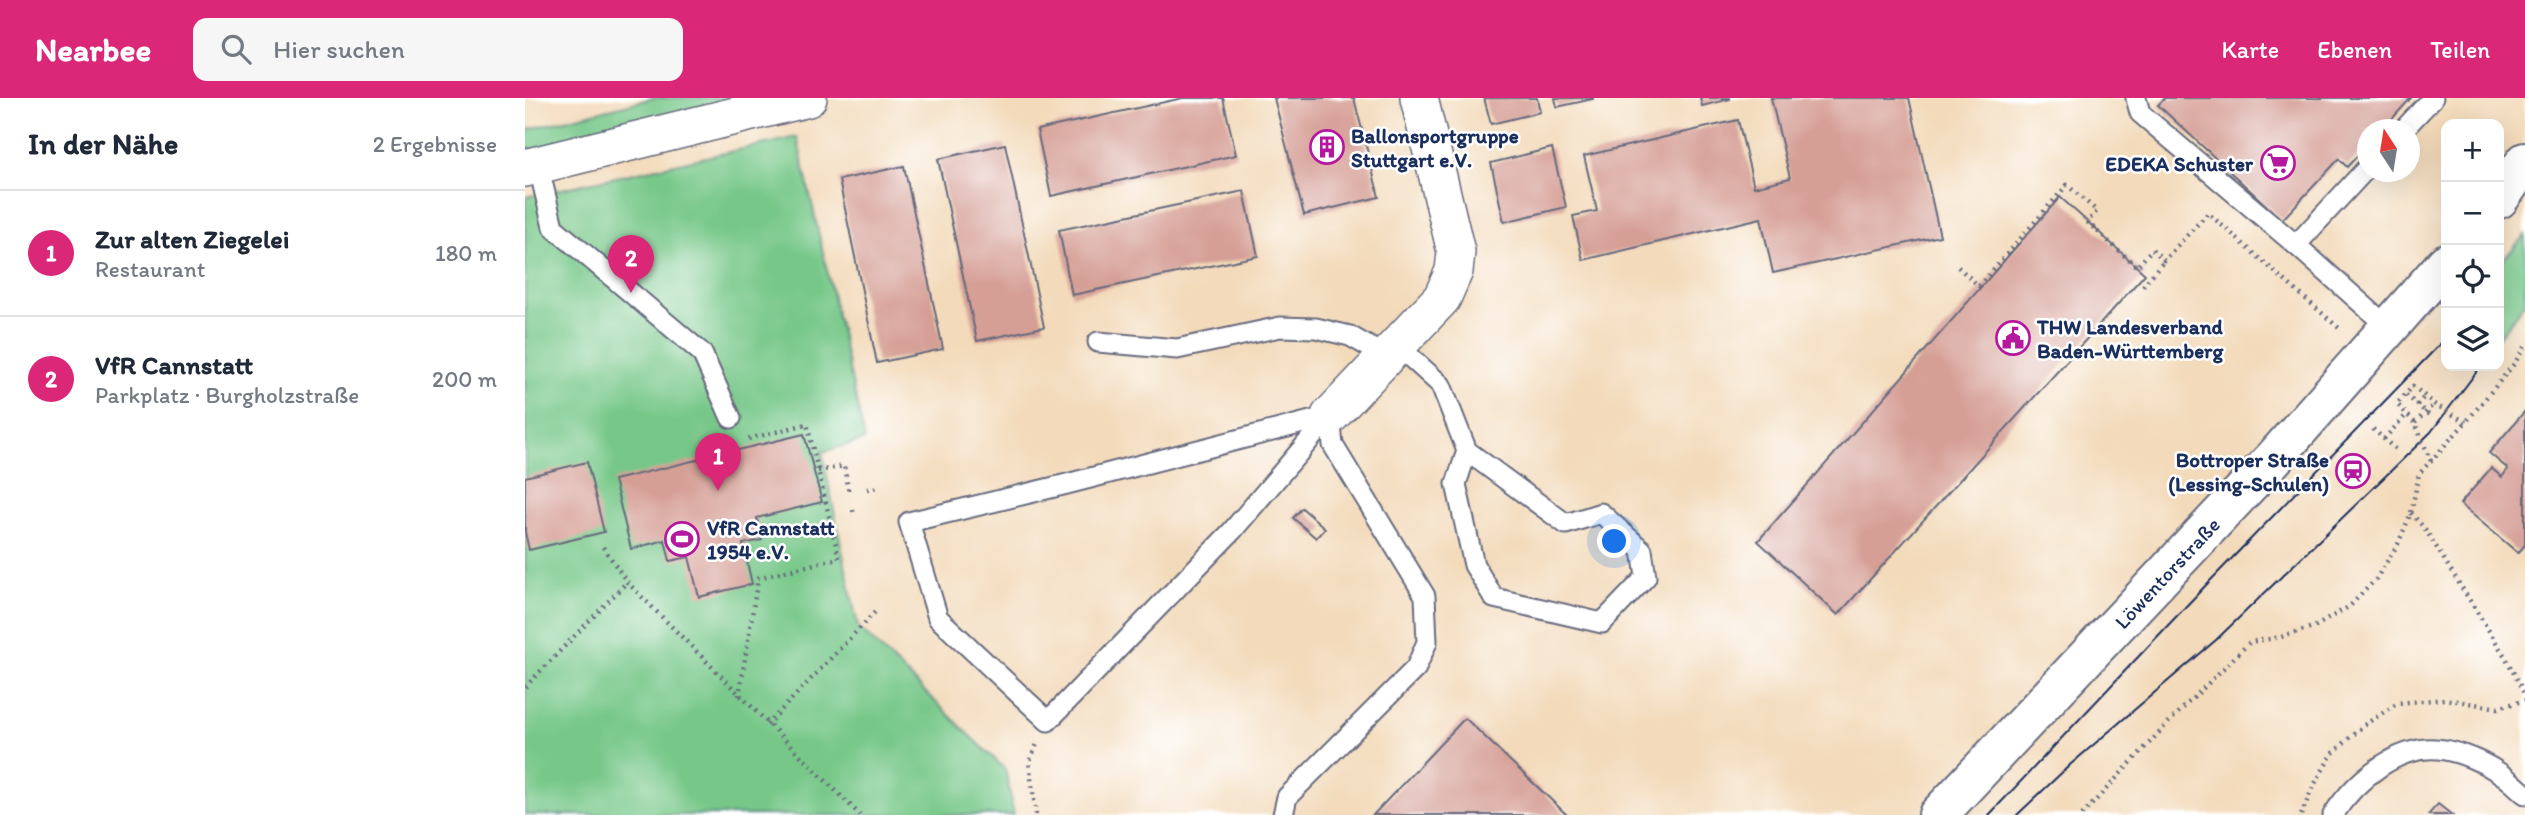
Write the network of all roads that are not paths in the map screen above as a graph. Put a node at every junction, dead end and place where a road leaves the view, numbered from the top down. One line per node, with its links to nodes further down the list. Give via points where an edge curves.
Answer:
1 (808, 98): 7 (street)
2 (1419, 98): 14 (street, via 1456,252 1454,271 1442,298)
3 (2136, 98): 10 (lane, via 2140,113)
4 (2433, 98): 5 (lane)
5 (2413, 119)
6 (2525, 162): 9 (main road)
7 (532, 166): 16 (lane, via 553,227 702,354)
8 (2357, 180): 10 (lane)
9 (2504, 192)
10 (2296, 245): 12 (lane)
11 (2441, 269): 12 (main road, Löwentorstraße)
12 (2389, 328): 20 (main road, Löwentorstraße, via 2273,460)
13 (1098, 342): 14 (lane, via 1177,349 1280,327 1316,328)
14 (1391, 351): 15 (street); 17 (lane, via 1441,384)
15 (1330, 416): 15 (lane, via 909,522 938,618 1048,721 1232,531); 19 (lane, via 1332,445 1425,596 1427,642 1416,668 1287,797)
16 (731, 418)
17 (1467, 451): 17 (lane, via 1456,484 1474,565 1494,598 1602,623 1646,576 1642,550 1601,513 1566,524)
18 (2525, 794): 21 (lane, via 2497,770 2471,759 2443,749 2412,752 2359,782)
19 (1283, 815)
20 (1938, 815)
21 (2333, 815)

